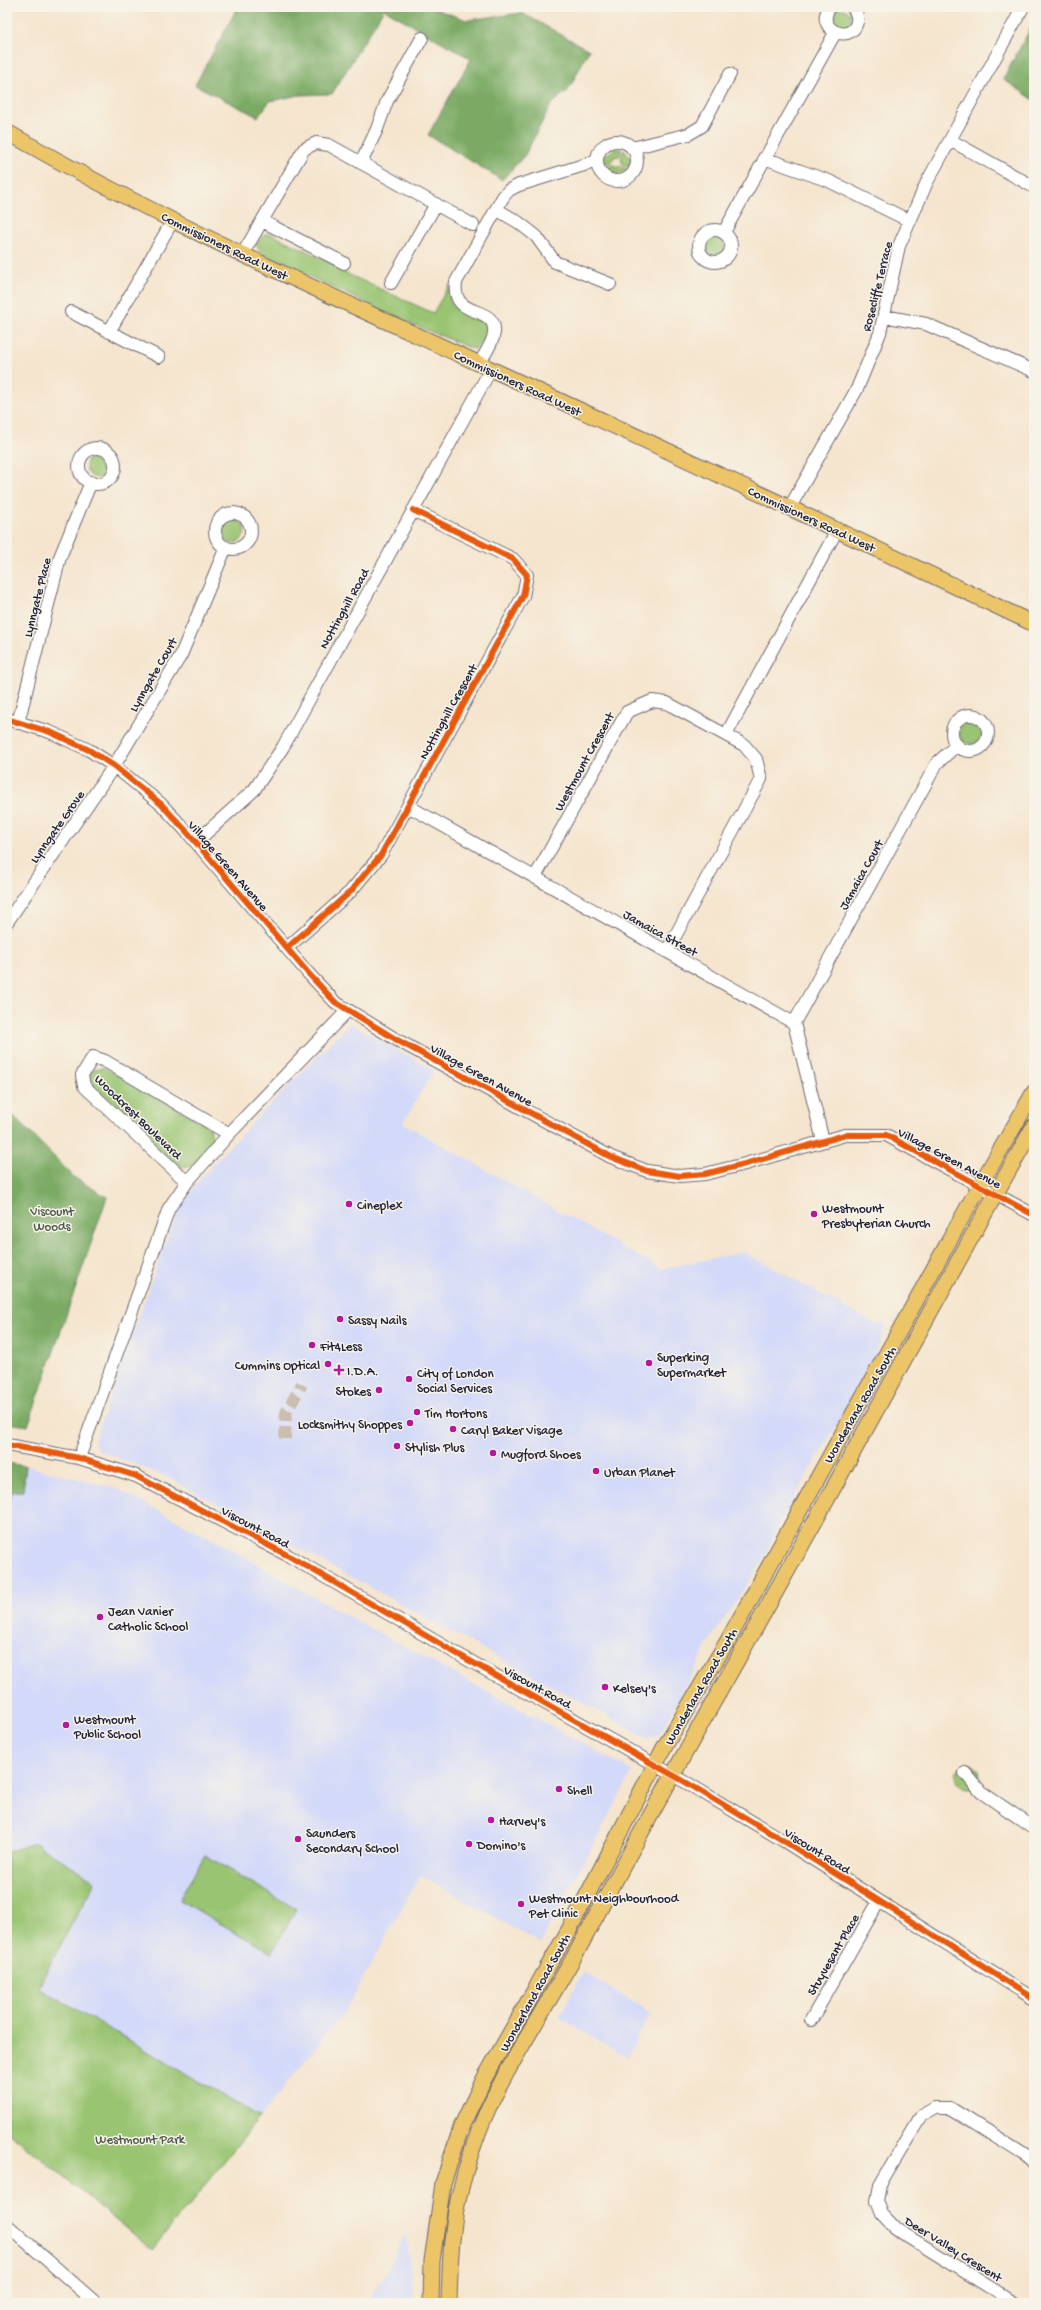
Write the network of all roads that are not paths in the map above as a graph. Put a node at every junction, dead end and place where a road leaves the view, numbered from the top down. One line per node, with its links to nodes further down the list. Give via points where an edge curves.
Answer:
1 (830, 7): 4 (street, via 826,20 830,30)
2 (852, 7): 4 (street, via 857,19 854,28 845,34)
3 (1023, 7): 8 (street, Rosecliffe Terrace)
4 (835, 33): 10 (street)
5 (422, 38): 12 (street, via 387,101 377,129)
6 (730, 74): 9 (street, via 702,126 689,134)
7 (7, 132): 16 (main road, Commissioners Road West, via 72,170)
8 (950, 140): 13 (street); 18 (street, Rosecliffe Terrace, via 927,182)
9 (632, 148): 11 (street, via 622,142 610,142 601,150); 11 (street, via 637,161 636,167 627,178 607,178)
10 (764, 158): 18 (street, via 829,181); 20 (street)
11 (597, 161): 15 (street, Nottinghill Road, via 519,185 509,190)
12 (360, 163): 14 (street); 17 (street, via 329,145 316,143 304,149)
13 (1034, 187)
14 (436, 204): 19 (street); 23 (street)
15 (496, 209): 24 (street, via 536,236 556,262); 29 (street, Nottinghill Road, via 456,282 454,294 460,304 486,316 493,324 494,334)
16 (172, 220): 21 (main road, Commissioners Road West); 27 (street)
17 (262, 221): 21 (street); 22 (street)
18 (910, 221): 26 (street, Rosecliffe Terrace, via 899,246)
19 (473, 225)
20 (724, 232)
21 (242, 254): 29 (main road, Commissioners Road West)
22 (344, 264)
23 (391, 283)
24 (610, 284)
25 (71, 312): 27 (street)
26 (884, 316): 30 (street, via 926,324); 32 (street, Rosecliffe Terrace, via 880,333 857,389)
27 (109, 332): 28 (street)
28 (158, 357)
29 (485, 366): 32 (main road, Commissioners Road West); 33 (street, Nottinghill Road)
30 (1034, 371)
31 (91, 482): 37 (street, Lynngate Place, via 60,557)
32 (790, 507): 34 (main road, Commissioners Road West)
33 (413, 510): 41 (street, Nottinghill Crescent, via 513,559 527,575 523,596); 42 (street, Nottinghill Road, via 283,747 254,790)
34 (837, 530): 36 (main road, Commissioners Road West); 38 (street)
35 (226, 547): 40 (street, Lynngate Court, via 181,655)
36 (1034, 624)
37 (13, 721): 40 (street, Village Green Avenue, via 50,732 89,750)
38 (726, 735): 43 (street, Westmount Crescent, via 668,703 652,701 627,712); 46 (street, Westmount Crescent, via 744,745 756,759 761,779)
39 (957, 744): 48 (street, Jamaica Court, via 937,763)
40 (114, 766): 42 (street, Village Green Avenue, via 161,804); 44 (street, Lynngate Grove)
41 (408, 806): 43 (street, Jamaica Street); 45 (street, Nottinghill Crescent, via 381,855 350,892)
42 (196, 842): 45 (street, Village Green Avenue)
43 (535, 877): 46 (street, Jamaica Street)
44 (7, 922)
45 (287, 948): 47 (street, Village Green Avenue, via 335,1002)
46 (667, 951): 48 (street, Jamaica Street)
47 (348, 1010): 51 (street); 52 (street, Village Green Avenue, via 397,1040 611,1157 647,1171 680,1176 705,1174)
48 (794, 1023): 52 (street)
49 (1034, 1092): 54 (main road, Wonderland Road South)
50 (1034, 1126): 55 (main road, Wonderland Road South)
51 (229, 1134): 53 (street); 53 (street, Woodcrest Boulevard, via 105,1061 93,1057 82,1075 84,1086)
52 (823, 1141): 54 (street, Village Green Avenue, via 845,1135 886,1135)
53 (188, 1182): 58 (street, via 169,1208)
54 (980, 1185): 55 (street, Village Green Avenue); 59 (main road, Wonderland Road South, via 727,1642)
55 (995, 1194): 56 (street, Village Green Avenue); 61 (main road, Wonderland Road South, via 845,1468)
56 (1034, 1215)
57 (7, 1444): 58 (street, Viscount Road)
58 (79, 1458): 59 (street, Viscount Road, via 136,1476 289,1556)
59 (655, 1765): 61 (street, Viscount Road); 69 (main road, Wonderland Road South, via 570,1928 484,2079 462,2125 443,2183 432,2261)
60 (965, 1773): 62 (street, via 981,1792)
61 (671, 1775): 63 (street, Viscount Road); 70 (main road, Wonderland Road South, via 566,1972 499,2086 479,2132 461,2187 450,2263)
62 (1034, 1828)
63 (879, 1901): 64 (street, Viscount Road); 65 (street, Stuyvesant Place)
64 (1034, 1999)
65 (811, 2020)
66 (1034, 2161): 71 (street, Deer Valley Crescent, via 950,2108 935,2108 921,2116 880,2185 877,2201 882,2214 896,2229)
67 (7, 2225): 68 (street)
68 (96, 2303)
69 (431, 2303)
70 (449, 2303)
71 (1015, 2303)

